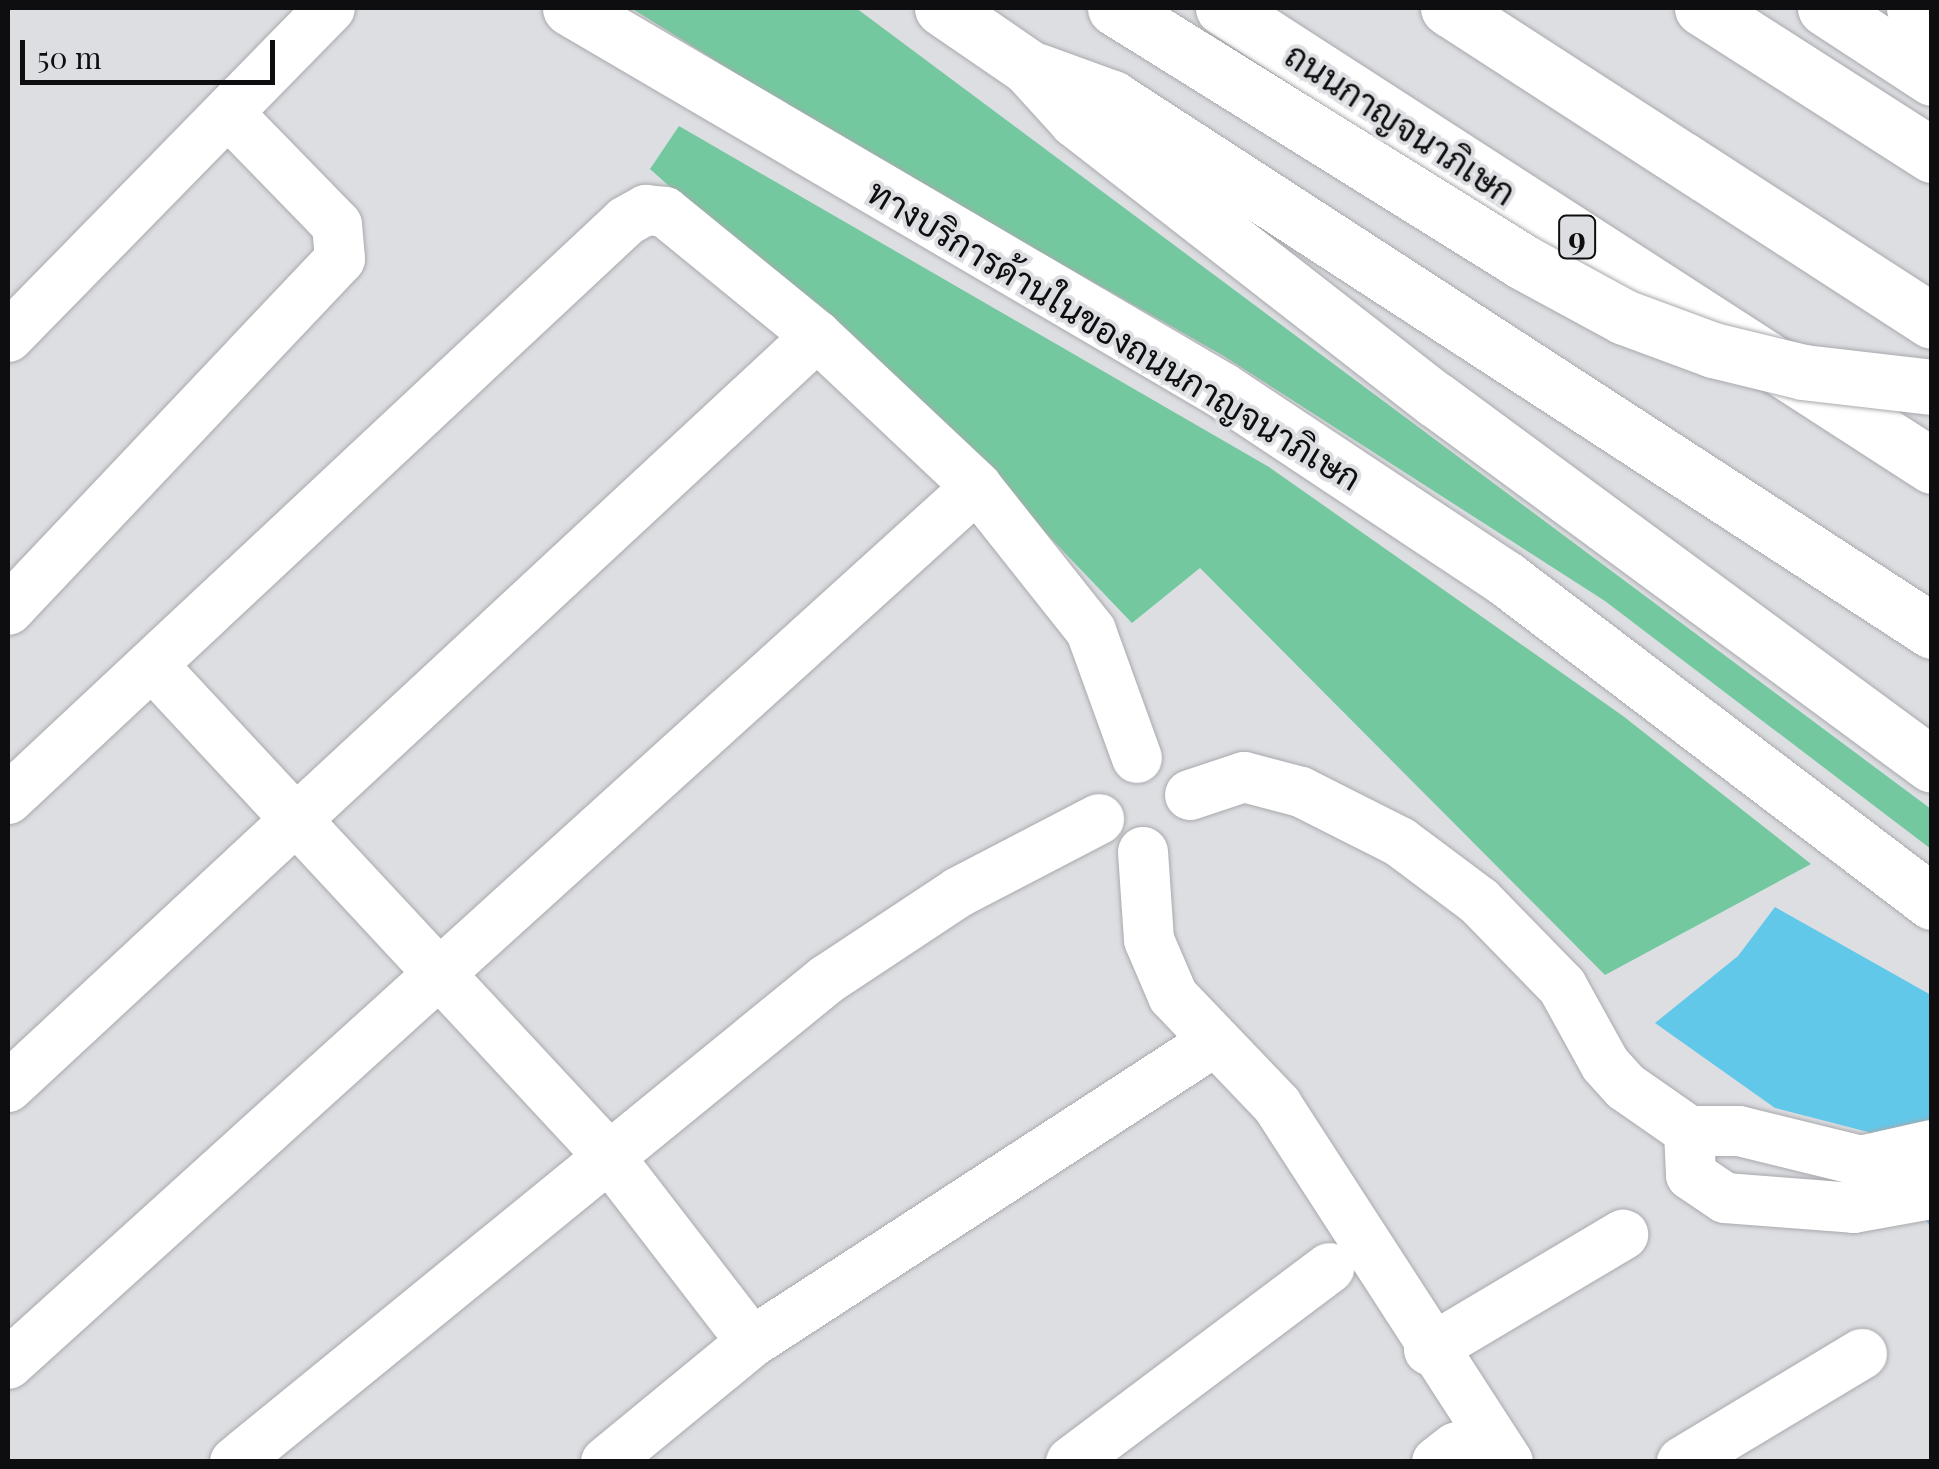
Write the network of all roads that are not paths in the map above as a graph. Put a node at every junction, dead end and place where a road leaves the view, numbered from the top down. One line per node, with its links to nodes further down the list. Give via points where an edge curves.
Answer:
1 (330, 8): 13 (street)
2 (570, 8): 31 (main road, ทางบริการด้านในของถนนกาญจนาภิเษก, via 1239,401 1505,578)
3 (942, 8): 11 (main road)
4 (1115, 8): 18 (main road, bridge, via 1522,261 1624,316 1713,350 1803,372)
5 (1223, 8): 19 (main road, ถนนกาญจนาภิเษก / 9)
6 (1448, 8): 15 (main road)
7 (1702, 8): 14 (main road)
8 (1824, 8): 12 (main road)
9 (1914, 8): 10 (main road)
10 (1932, 17)
11 (1028, 68): 22 (main road, via 1112,98); 25 (main road, via 1076,120 1436,399)
12 (1932, 78)
13 (230, 115): 17 (street); 21 (street, via 337,225 340,259)
14 (1932, 155)
15 (1932, 322)
16 (816, 336): 20 (street); 23 (street, via 665,212 646,210 626,221); 28 (street)
17 (8, 337)
18 (1932, 387)
19 (1932, 466)
20 (977, 487): 24 (street, via 1091,631); 32 (street)
21 (8, 610)
22 (1932, 632)
23 (154, 667): 27 (street); 28 (street)
24 (1137, 758): 26 (street, via 1170,766); 29 (street, via 1103,780)
25 (1932, 765)
26 (1190, 796): 30 (street, via 1180,834); 35 (street, via 1244,777 1301,792 1400,842 1479,901 1562,986 1605,1064 1626,1087)
27 (8, 800)
28 (294, 818): 32 (street); 34 (street)
29 (1099, 819): 30 (street, via 1108,836); 37 (street, via 960,892 826,980)
30 (1143, 852): 33 (street, via 1149,940 1173,996)
31 (1932, 902)
32 (441, 976): 37 (street); 44 (street)
33 (1212, 1044): 41 (street); 42 (street, via 1277,1105)
34 (8, 1087)
35 (1690, 1131): 36 (street, via 1740,1131 1813,1154 1880,1160); 38 (street, via 1691,1175 1725,1198 1786,1207)
36 (1932, 1145)
37 (607, 1154): 41 (street); 45 (street)
38 (1918, 1198)
39 (1623, 1234): 42 (street)
40 (1329, 1268): 47 (street)
41 (752, 1342): 46 (street)
42 (1430, 1350): 48 (street)
43 (1862, 1354): 49 (street)
44 (8, 1364)
45 (235, 1462)
46 (606, 1462)
47 (1071, 1462)
48 (1508, 1462)
49 (1682, 1462)

